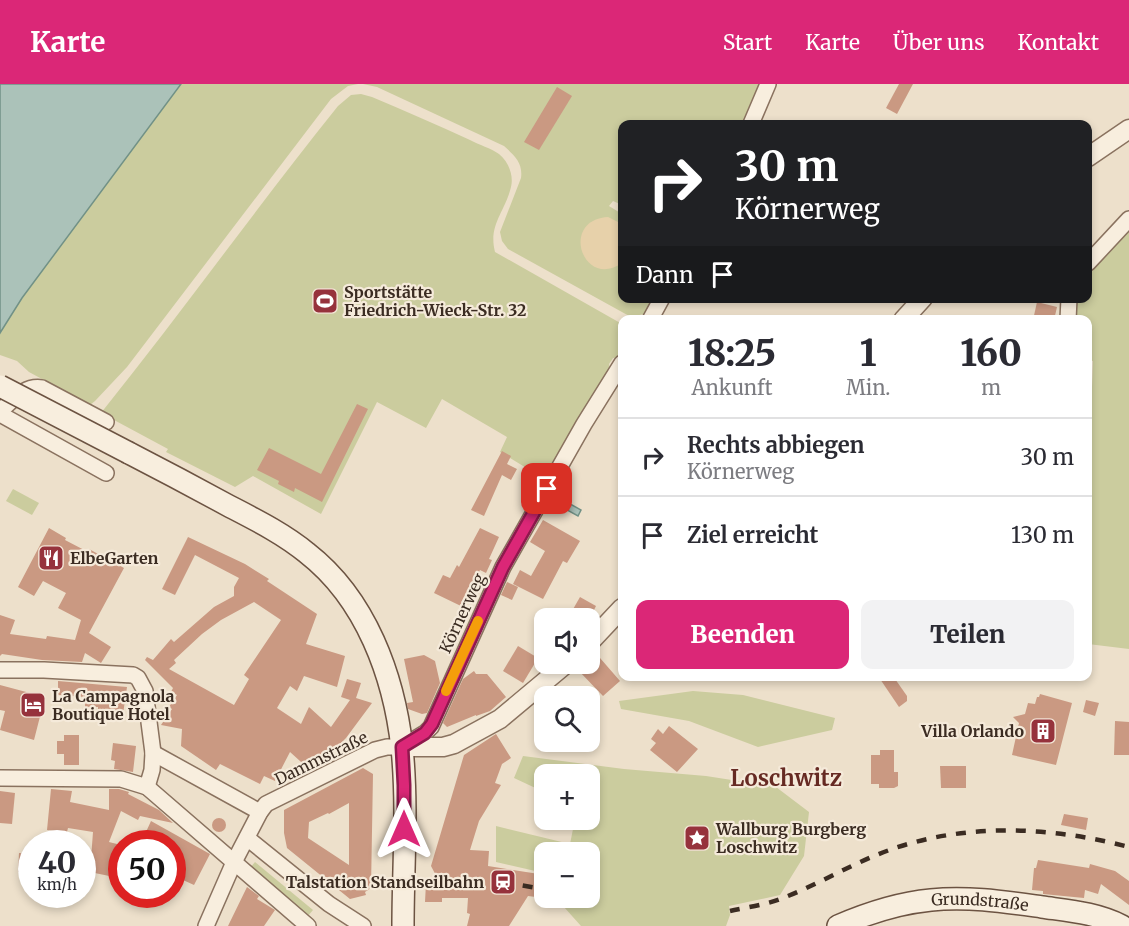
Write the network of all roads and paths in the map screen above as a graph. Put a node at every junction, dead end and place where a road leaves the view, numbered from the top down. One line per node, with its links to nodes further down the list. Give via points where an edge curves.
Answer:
1 (768, 84): 2 (street)
2 (753, 120)
3 (1129, 129): 4 (street)
4 (1092, 154)
5 (1129, 219): 6 (street)
6 (1092, 259)
7 (918, 303): 8 (street)
8 (908, 315)
9 (618, 369): 20 (street, Körnerweg, via 503,567 432,724)
10 (0, 386): 20 (main road, bridge, via 285,537 309,554 355,604 376,647)
11 (99, 404): 12 (street)
12 (83, 410): 13 (street, via 33,386); 14 (street)
13 (0, 412): 15 (street)
14 (106, 422)
15 (106, 473)
16 (618, 612): 17 (street)
17 (600, 631)
18 (0, 670): 21 (street, via 133,675 145,691)
19 (554, 674): 20 (street, via 500,718 454,744)
20 (402, 747): 24 (street, Dammstraße, via 375,750 266,804); 30 (main road)
21 (153, 753): 23 (street); 24 (street)
22 (0, 778): 23 (street, via 121,779)
23 (147, 787): 26 (street)
24 (260, 812): 25 (street)
25 (247, 838): 26 (street); 29 (street, via 329,904)
26 (234, 862): 27 (street); 28 (street)
27 (206, 926)
28 (308, 926)
29 (363, 926)
30 (404, 926)
31 (838, 926): 32 (main road, Grundstraße, via 882,909 953,899 1093,914)
32 (1122, 926)

